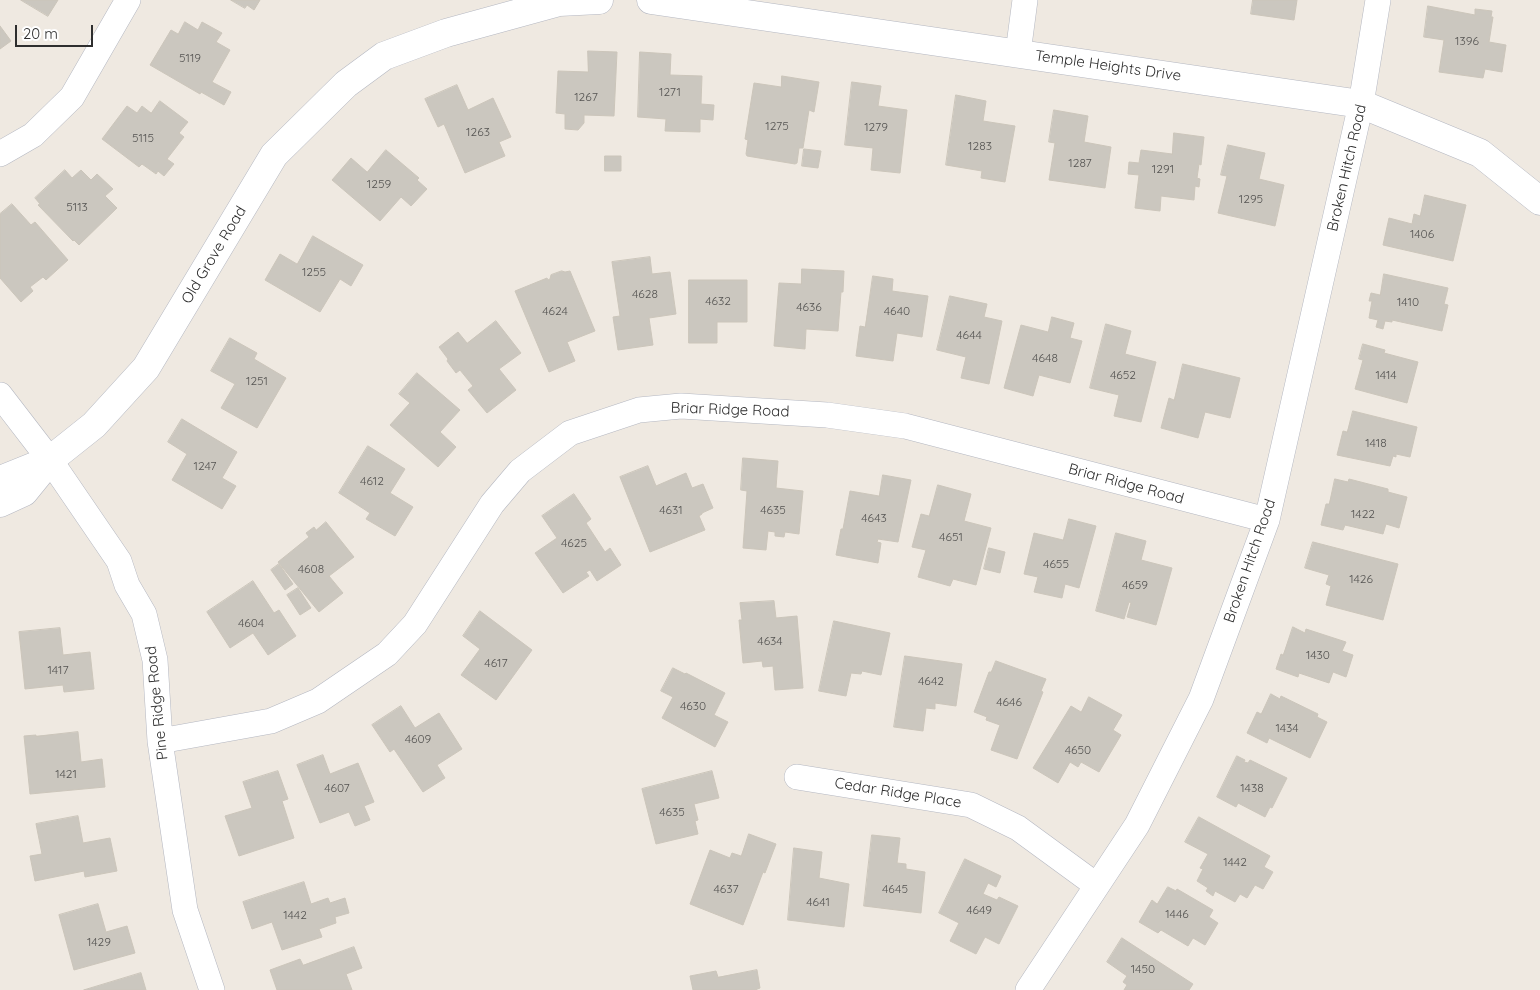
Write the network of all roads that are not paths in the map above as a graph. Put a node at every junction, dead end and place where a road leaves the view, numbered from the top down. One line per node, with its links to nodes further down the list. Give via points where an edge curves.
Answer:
1 (128, 0): 8 (street, via 72,97 33,135)
2 (599, 0): 11 (street, Old Grove Road, via 559,2 446,33 384,56 346,84 274,155 146,368 94,425)
3 (651, 0): 6 (street, Temple Heights Drive)
4 (1025, 0): 6 (street)
5 (1378, 0): 7 (street, Broken Hitch Road)
6 (1018, 53): 7 (street, Temple Heights Drive)
7 (1361, 104): 9 (street, Temple Heights Drive, via 1480,153); 14 (street, Broken Hitch Road)
8 (0, 154)
9 (1540, 200)
10 (0, 395): 11 (street, Pine Ridge Road)
11 (50, 460): 12 (street, Old Grove Road); 13 (street, Old Grove Road, via 24,492); 15 (street, Pine Ridge Road, via 119,561 127,585 144,614 155,660)
12 (0, 480)
13 (0, 503)
14 (1267, 520): 15 (street, Briar Ridge Road, via 905,426 827,415 680,406 639,410 570,433 520,471 492,504 415,624 387,654 318,701 271,721); 17 (street, Broken Hitch Road, via 1200,699 1137,824)
15 (160, 741): 18 (street, Pine Ridge Road, via 185,910)
16 (797, 777): 17 (street, Cedar Ridge Place, via 971,805 1018,828)
17 (1096, 885): 19 (street, Broken Hitch Road)
18 (212, 990)
19 (1028, 990)

